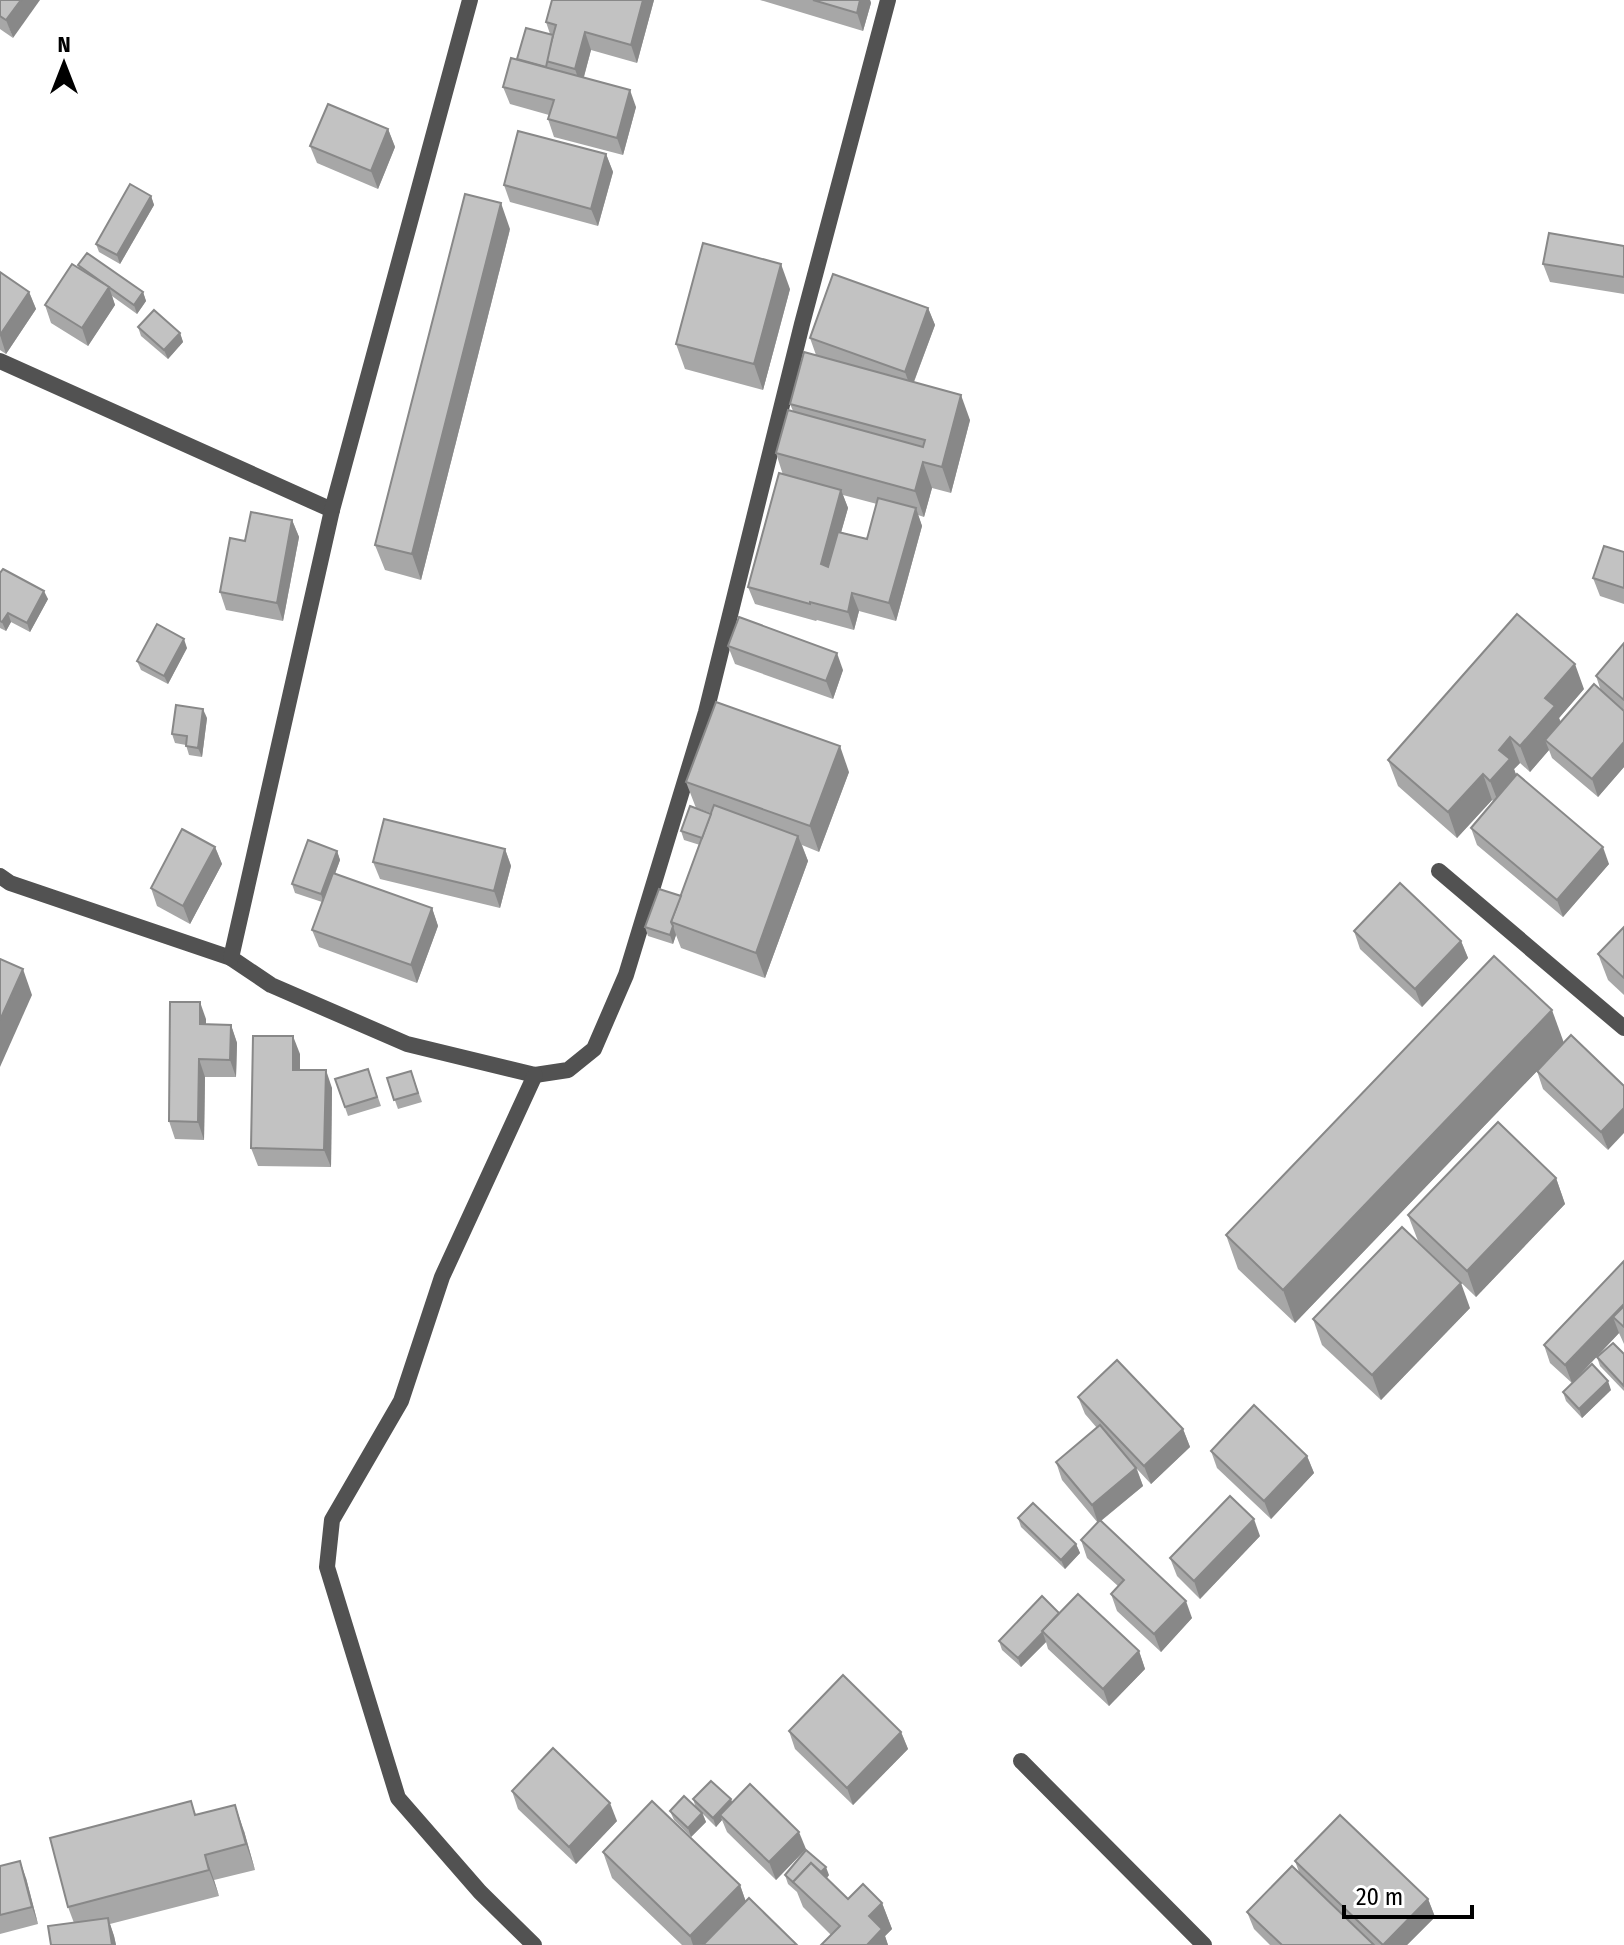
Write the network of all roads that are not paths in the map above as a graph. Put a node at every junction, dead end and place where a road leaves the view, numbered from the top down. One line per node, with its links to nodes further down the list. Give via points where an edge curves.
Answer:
1 (470, 0): 4 (street)
2 (888, 0): 9 (street, via 706,712 626,975 594,1049 568,1070)
3 (0, 361): 4 (street)
4 (332, 510): 7 (street)
5 (1439, 871): 8 (street)
6 (0, 876): 7 (street)
7 (231, 958): 9 (street, via 271,985 407,1044)
8 (1624, 1028)
9 (535, 1075): 11 (street, via 442,1277 401,1401 332,1520 327,1567 398,1798)
10 (1021, 1761): 12 (street)
11 (534, 1945)
12 (1204, 1945)

